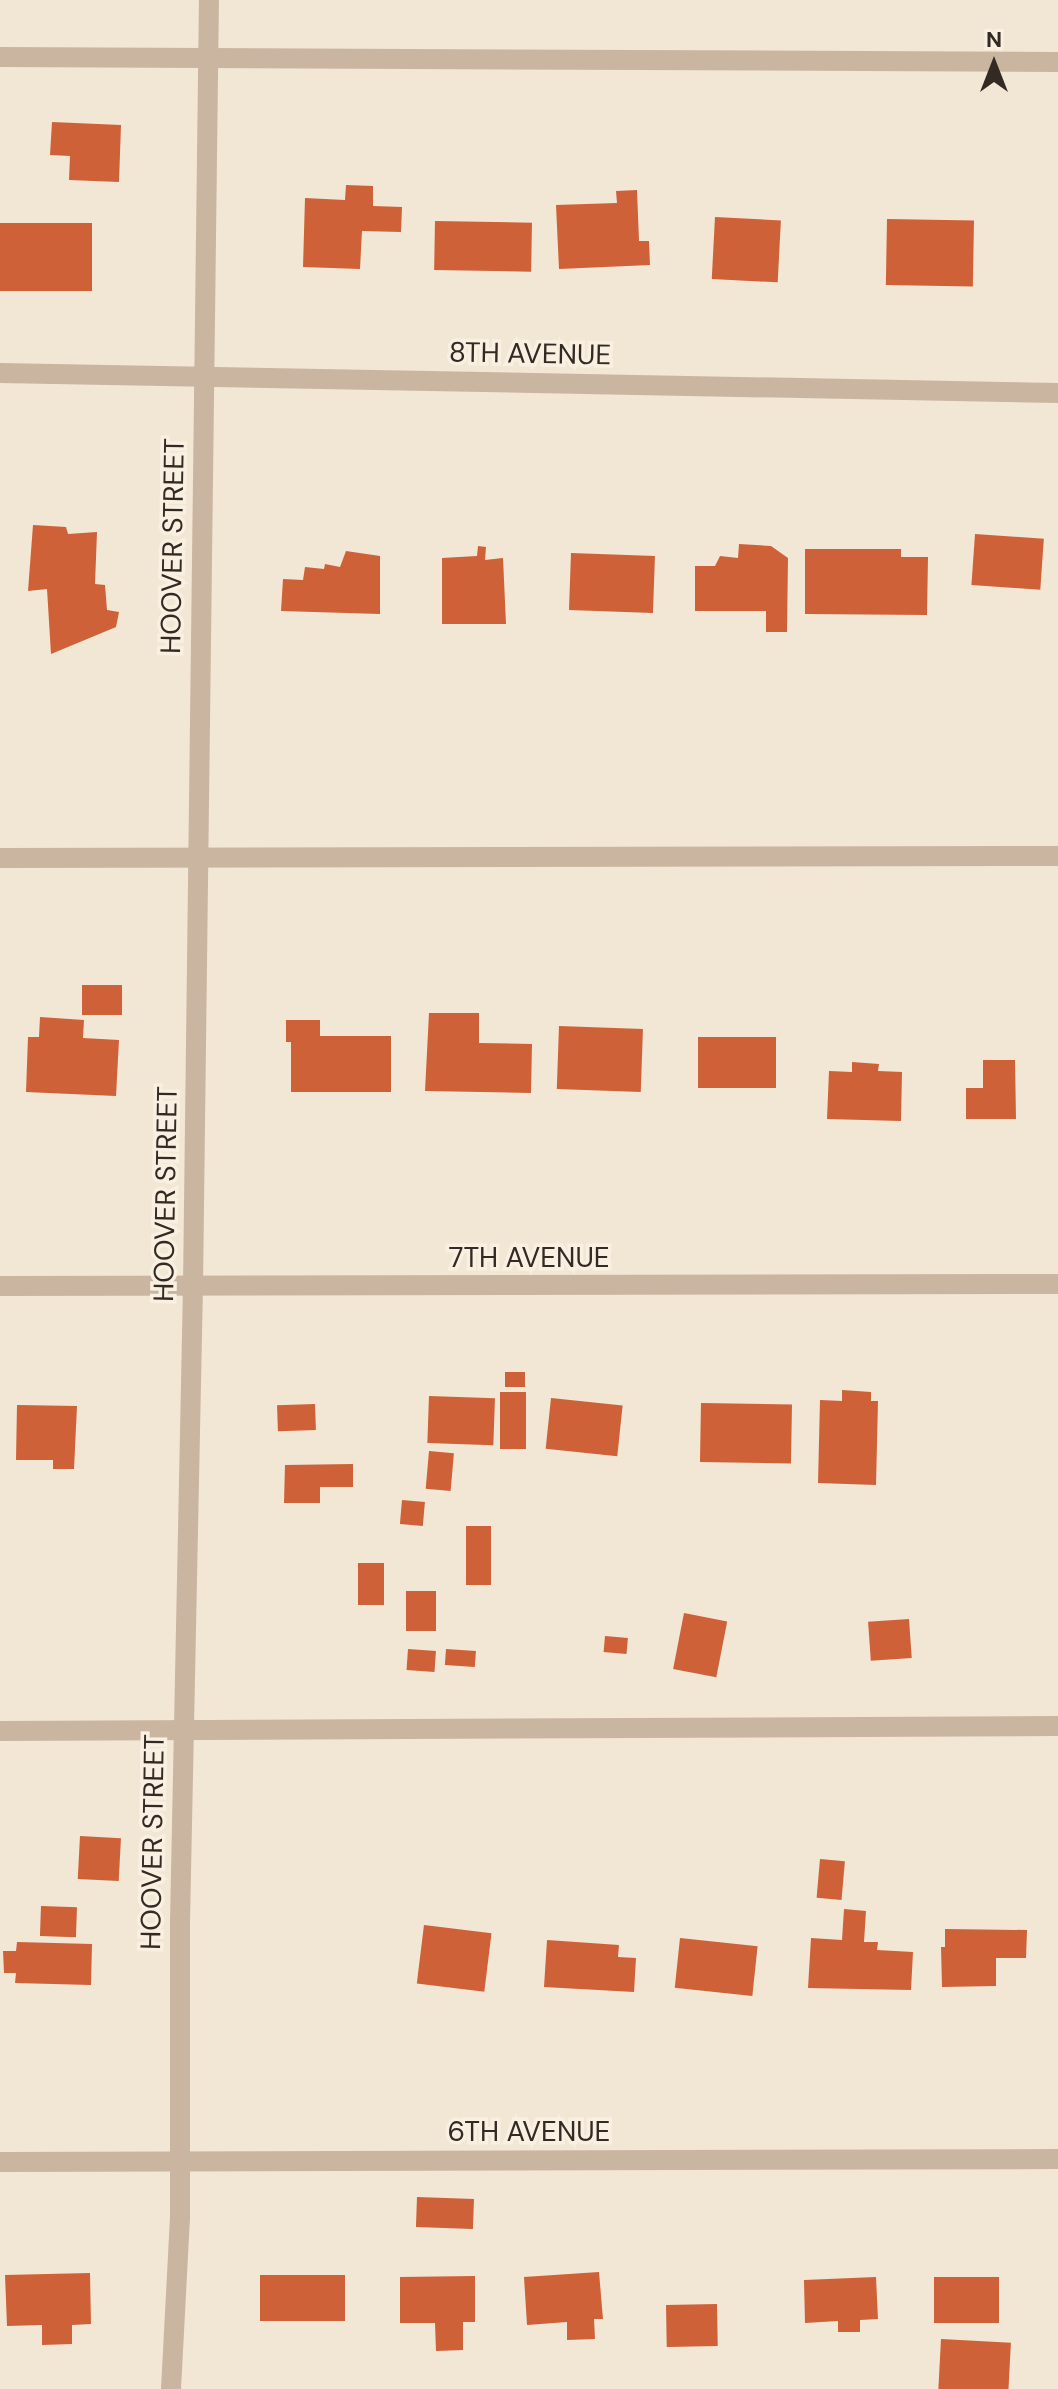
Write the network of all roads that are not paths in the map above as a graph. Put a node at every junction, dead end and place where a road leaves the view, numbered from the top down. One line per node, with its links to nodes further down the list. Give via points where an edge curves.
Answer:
1 (209, 0): 3 (street, HOOVER STREET)
2 (0, 57): 3 (street)
3 (208, 58): 4 (street); 6 (street, HOOVER STREET)
4 (1058, 62)
5 (0, 373): 6 (street, 8TH AVENUE)
6 (203, 375): 7 (street, 8TH AVENUE); 10 (street, HOOVER STREET)
7 (1058, 393)
8 (1058, 856): 10 (street)
9 (0, 858): 10 (street)
10 (197, 858): 13 (street, HOOVER STREET)
11 (1058, 1284): 13 (street, 7TH AVENUE)
12 (0, 1286): 13 (street, 7TH AVENUE)
13 (193, 1286): 16 (street, HOOVER STREET)
14 (1058, 1726): 16 (street)
15 (0, 1731): 16 (street)
16 (183, 1731): 18 (street, HOOVER STREET)
17 (1058, 2159): 18 (street, 6TH AVENUE)
18 (178, 2160): 19 (street, 6TH AVENUE); 20 (street, HOOVER STREET)
19 (0, 2162)
20 (171, 2389)

